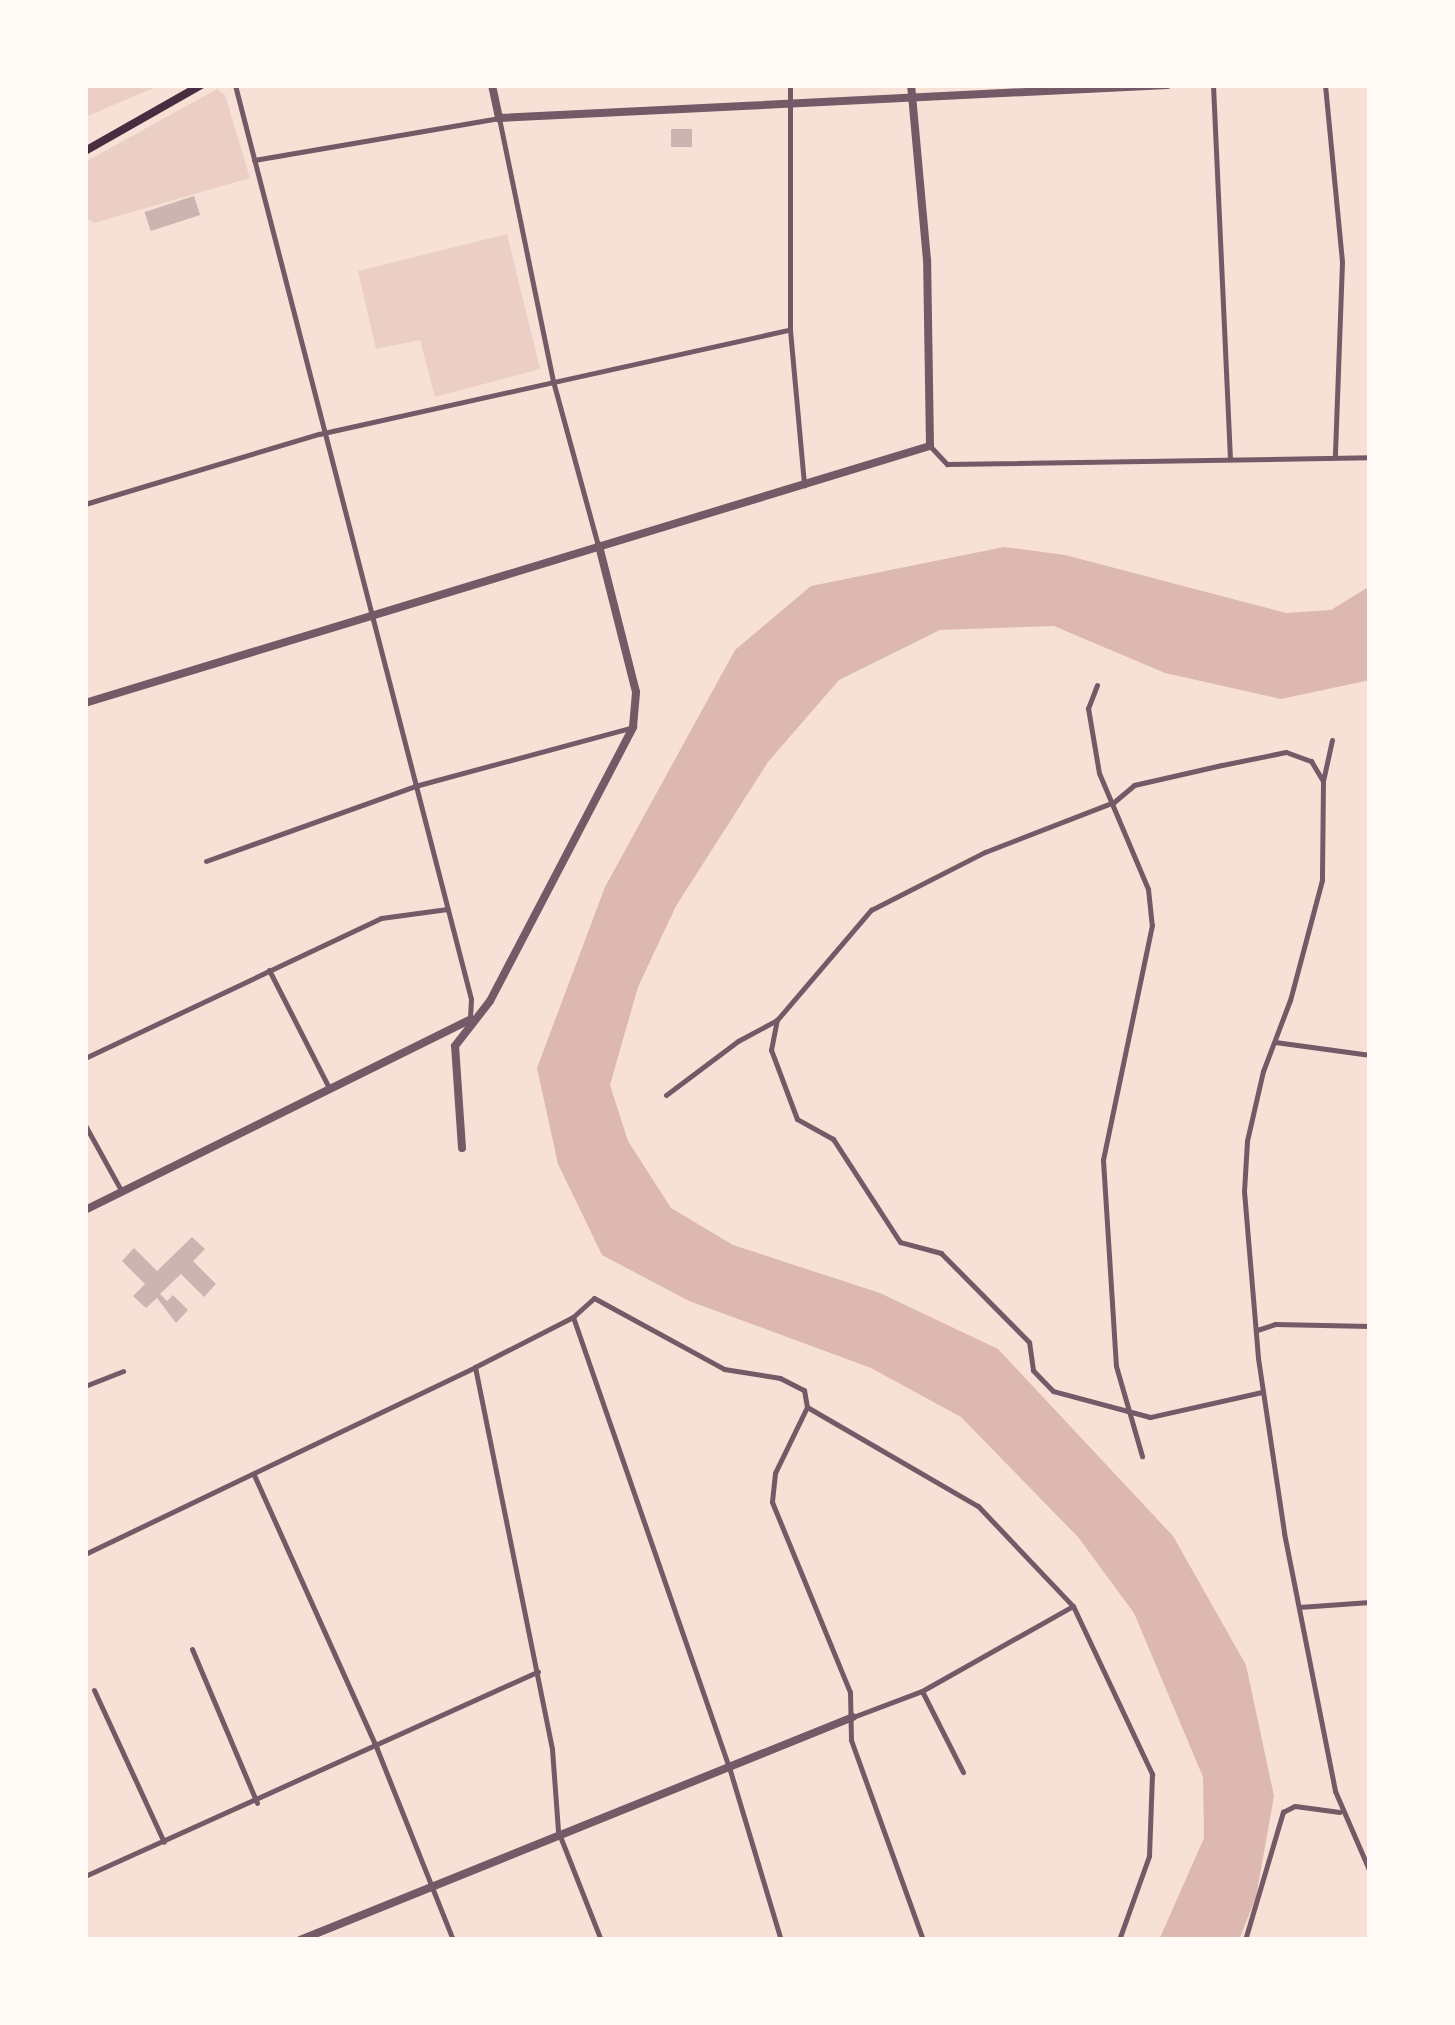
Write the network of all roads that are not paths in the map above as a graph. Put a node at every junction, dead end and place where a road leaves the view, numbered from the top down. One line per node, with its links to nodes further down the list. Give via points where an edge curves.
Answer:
1 (200, 85): 12 (main road)
2 (235, 85): 13 (street)
3 (492, 85): 11 (street)
4 (790, 85): 10 (street)
5 (911, 85): 9 (street)
6 (1167, 85): 9 (street)
7 (1213, 85): 19 (street)
8 (1324, 85): 18 (street, via 1342,262)
9 (915, 101): 10 (street); 17 (street)
10 (790, 106): 11 (street); 14 (street)
11 (498, 118): 13 (street); 15 (street)
12 (85, 151)
13 (254, 160): 16 (street)
14 (790, 330): 15 (street); 21 (street)
15 (553, 381): 16 (street); 23 (street)
16 (327, 433): 22 (street); 24 (street)
17 (930, 446): 19 (street, via 947,464); 21 (street)
18 (1335, 456): 19 (street); 20 (street)
19 (1230, 457)
20 (1370, 457)
21 (804, 485): 23 (street)
22 (85, 504)
23 (598, 546): 24 (street); 27 (street, via 632,676)
24 (372, 616): 26 (street); 30 (street)
25 (1097, 684): 31 (street, via 1088,708 1100,772)
26 (85, 703)
27 (633, 727): 30 (street); 35 (street, via 499,984)
28 (1332, 740): 29 (street)
29 (1323, 781): 31 (street, via 1311,761 1286,752 1134,785); 37 (street, via 1322,880)
30 (415, 786): 32 (street); 33 (street)
31 (1114, 802): 36 (street, via 986,852 870,910); 54 (street, via 1148,889 1152,925 1103,1160 1116,1366)
32 (206, 861)
33 (447, 909): 34 (street, via 382,918); 35 (street, via 471,999)
34 (269, 970): 39 (street); 40 (street)
35 (470, 1020): 40 (street); 43 (street, via 455,1046)
36 (777, 1020): 41 (street); 54 (street, via 771,1050 797,1118 833,1139 900,1242 925,1246 967,1277 1029,1342 1033,1370 1053,1390)
37 (1275, 1042): 38 (street); 48 (street, via 1247,1141)
38 (1370, 1055)
39 (85, 1058)
40 (329, 1088): 44 (street)
41 (666, 1096)
42 (85, 1125): 44 (street)
43 (462, 1148)
44 (122, 1192): 45 (street)
45 (85, 1210)
46 (573, 1318): 49 (street); 53 (street, via 594,1298 724,1370 795,1385 804,1390); 67 (street)
47 (1370, 1326): 48 (street, via 1275,1324)
48 (1257, 1330): 52 (street)
49 (475, 1368): 56 (street); 62 (street)
50 (123, 1371): 51 (street)
51 (85, 1386)
52 (1262, 1392): 54 (street, via 1150,1416); 60 (street)
53 (807, 1407): 59 (street, via 978,1506); 65 (street, via 775,1472 772,1502 850,1692)
54 (1131, 1412): 55 (street)
55 (1142, 1456)
56 (254, 1474): 57 (street); 66 (street)
57 (85, 1554)
58 (1370, 1602): 60 (street)
59 (1073, 1606): 64 (street); 81 (street, via 1152,1774 1149,1856)
60 (1299, 1607): 70 (street)
61 (192, 1648): 69 (street)
62 (538, 1671): 66 (street); 71 (street)
63 (94, 1690): 72 (street)
64 (922, 1691): 65 (street); 68 (street)
65 (853, 1717): 67 (street); 80 (street, via 851,1740)
66 (377, 1749): 69 (street); 75 (street)
67 (729, 1767): 71 (street); 79 (street)
68 (963, 1772)
69 (257, 1803): 72 (street)
70 (1340, 1812): 73 (street); 82 (street, via 1296,1806 1283,1812)
71 (558, 1830): 75 (street); 78 (street)
72 (164, 1842): 74 (street)
73 (1370, 1872)
74 (85, 1876)
75 (428, 1885): 76 (street); 77 (street)
76 (300, 1940)
77 (453, 1940)
78 (601, 1940)
79 (781, 1940)
80 (923, 1940)
81 (1118, 1940)
82 (1246, 1940)

